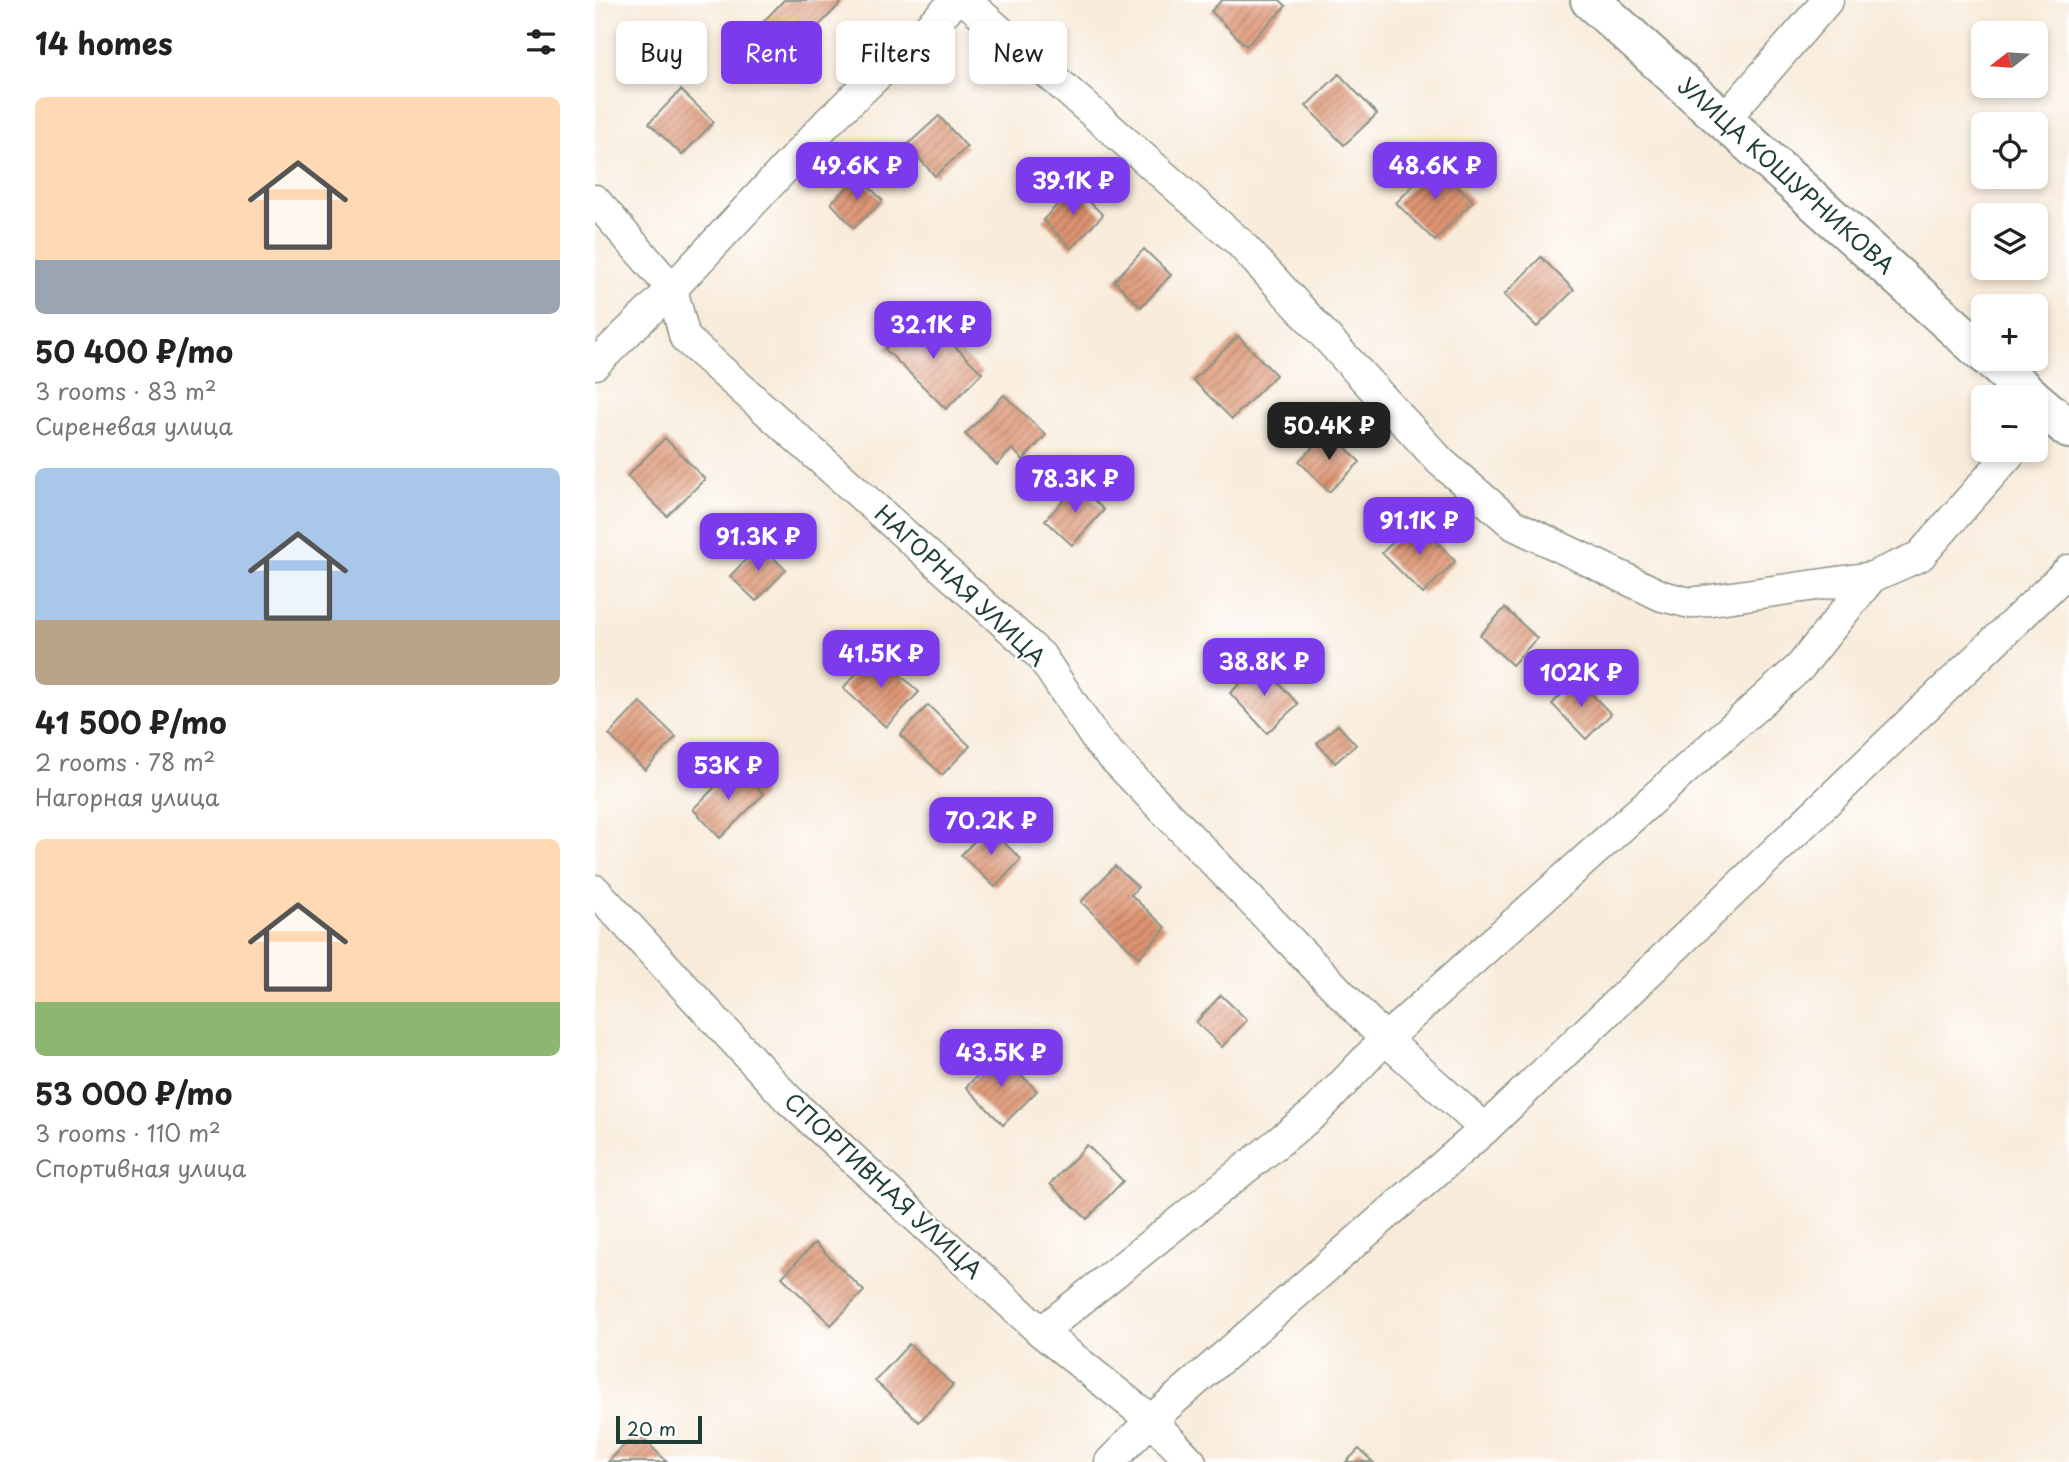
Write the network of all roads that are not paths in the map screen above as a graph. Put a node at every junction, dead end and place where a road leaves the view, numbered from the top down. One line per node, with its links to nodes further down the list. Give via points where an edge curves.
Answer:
1 (957, 0): 7 (street, via 827,123)
2 (965, 0): 14 (street, via 1240,243 1441,462 1514,525 1662,596 1690,603)
3 (1590, 0): 5 (main road, УЛИЦА КОШУРНИКОВА)
4 (1828, 0): 5 (street)
5 (1724, 120): 8 (main road, УЛИЦА КОШУРНИКОВА)
6 (595, 200): 7 (street, НАГОРНАЯ УЛИЦА)
7 (671, 289): 9 (street); 16 (street, НАГОРНАЯ УЛИЦА, via 685,338 1041,656 1098,742)
8 (1971, 342)
9 (595, 364)
10 (2002, 371): 11 (main road)
11 (2016, 385)
12 (2002, 462): 14 (street, via 1920,556)
13 (2069, 570): 17 (street)
14 (1872, 578): 16 (street, via 1800,667)
15 (595, 890): 18 (street, СПОРТИВНАЯ УЛИЦА, via 787,1098)
16 (1385, 1039): 17 (street, НАГОРНАЯ УЛИЦА); 18 (street, via 1316,1112)
17 (1485, 1129): 19 (street)
18 (1041, 1332): 19 (street, СПОРТИВНАЯ УЛИЦА)
19 (1151, 1420): 20 (street); 21 (street, СПОРТИВНАЯ УЛИЦА)
20 (1110, 1462)
21 (1191, 1462)

